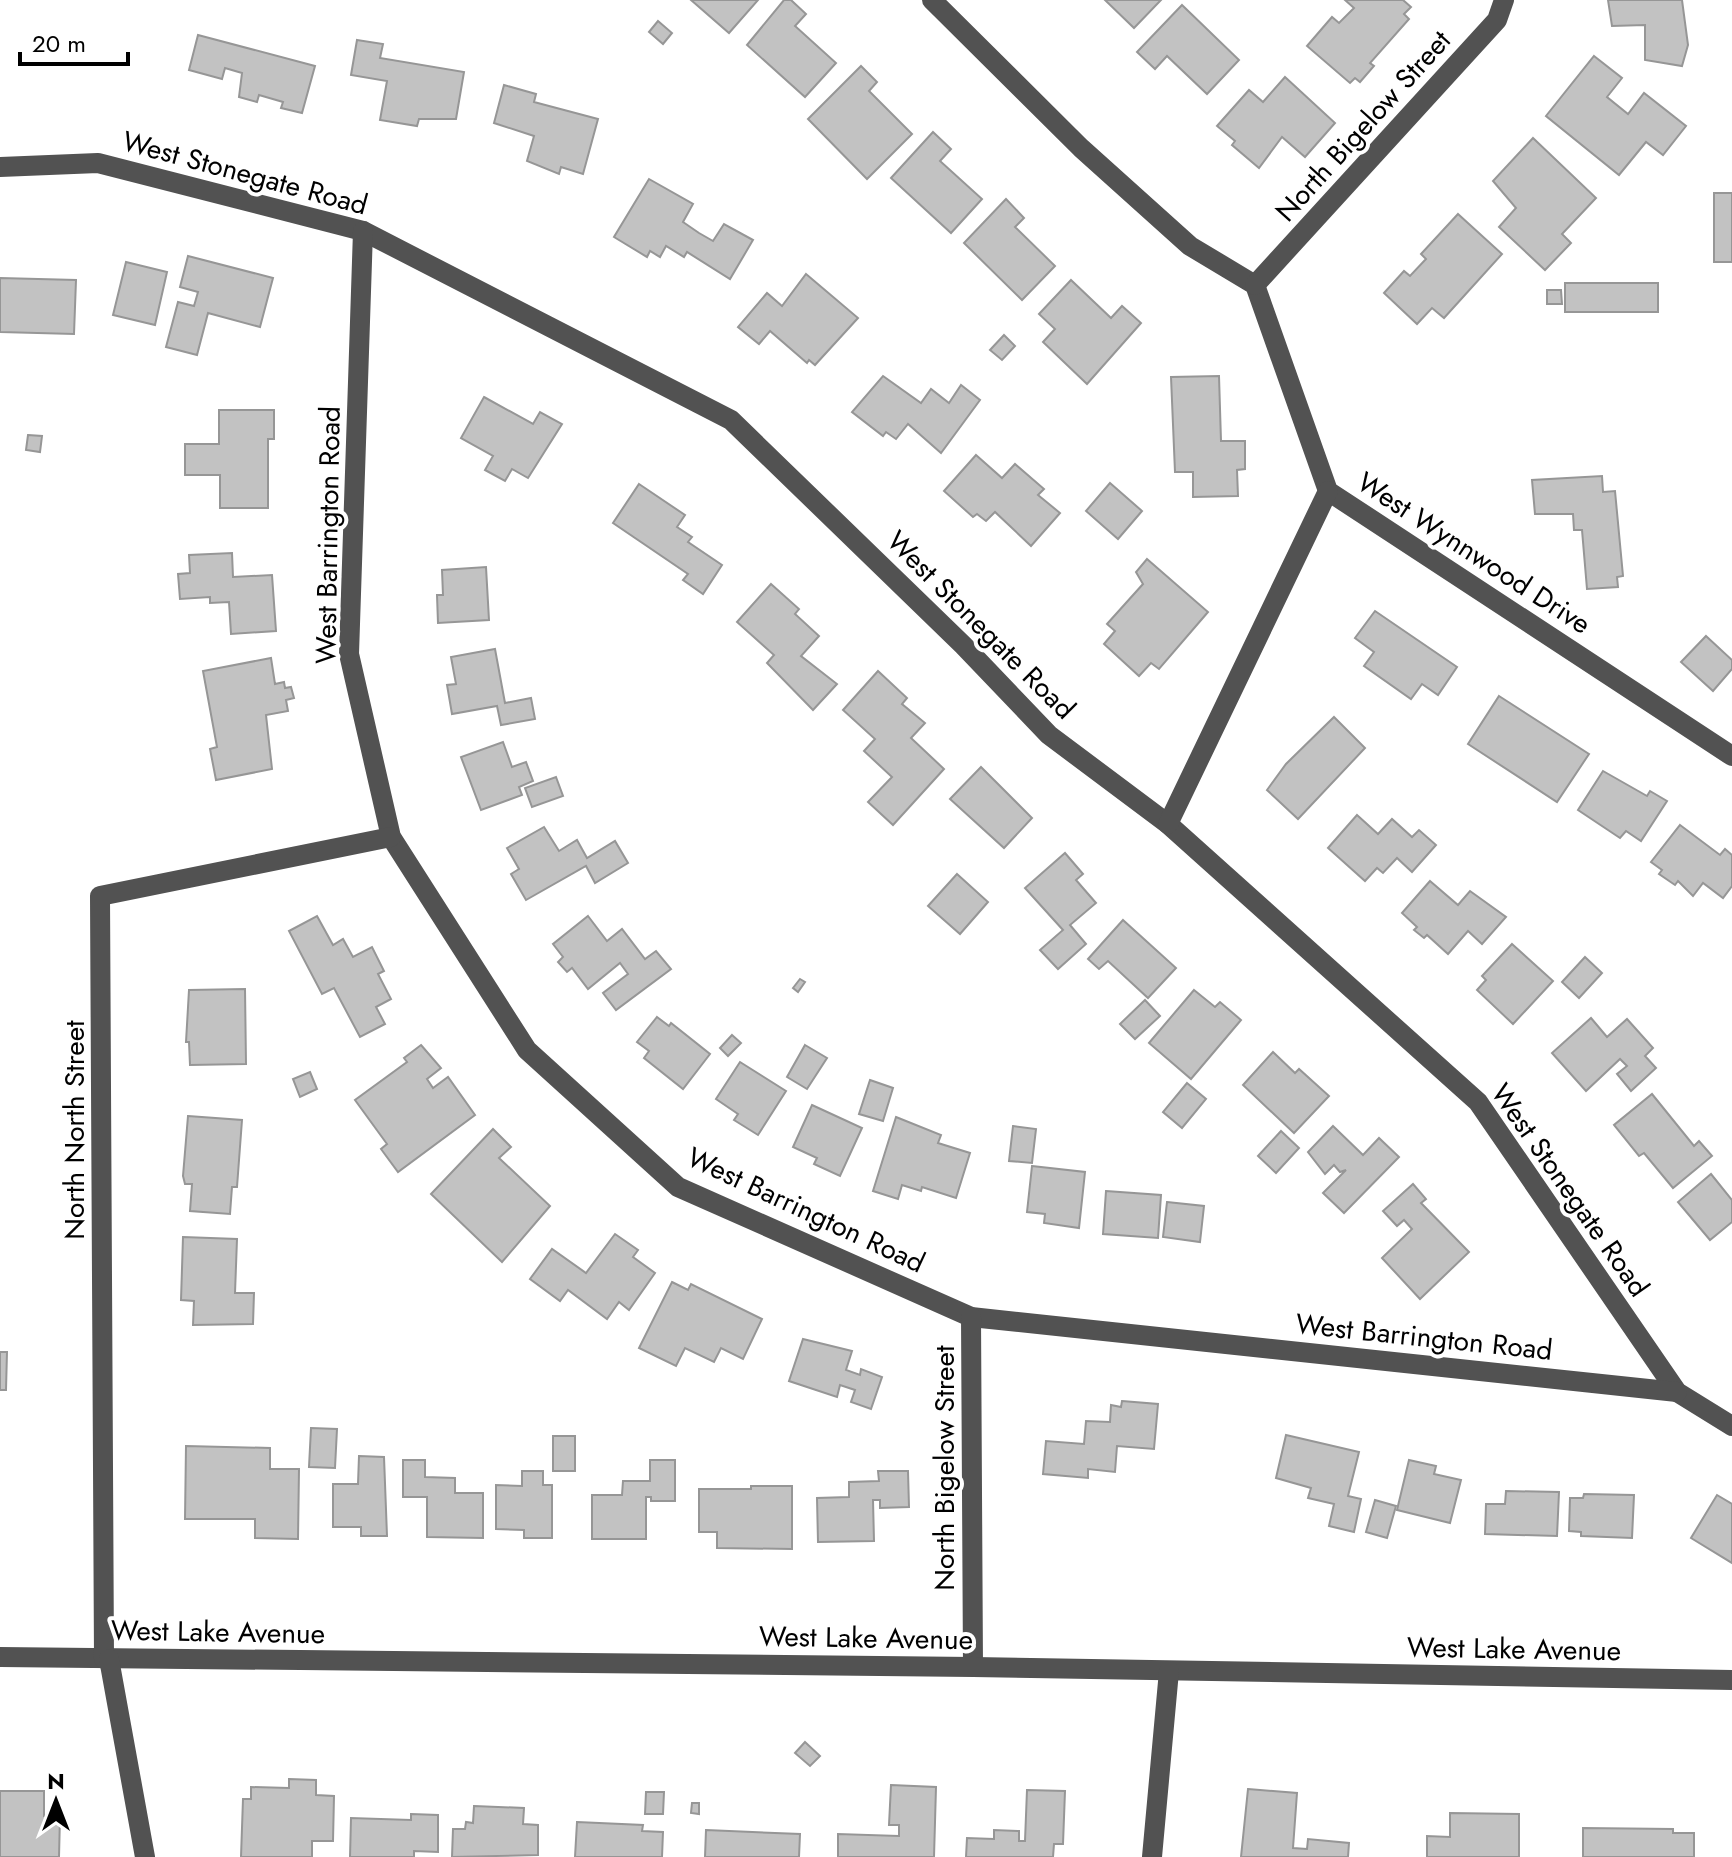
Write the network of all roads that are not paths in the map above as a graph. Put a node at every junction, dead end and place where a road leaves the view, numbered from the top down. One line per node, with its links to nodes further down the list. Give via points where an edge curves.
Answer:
1 (932, 0): 5 (street, via 1081,148 1190,246)
2 (1504, 0): 5 (street, North Bigelow Street, via 1497,20)
3 (0, 167): 4 (street, West Stonegate Road, via 98,163)
4 (363, 231): 8 (street, West Stonegate Road, via 731,420 1049,735); 9 (street, West Barrington Road, via 349,654)
5 (1255, 285): 6 (street, West Wynnwood Drive)
6 (1328, 491): 7 (street, West Wynnwood Drive); 8 (street)
7 (1732, 756)
8 (1168, 824): 11 (street, West Stonegate Road, via 1478,1102)
9 (391, 837): 10 (street, West Barrington Road, via 527,1050 678,1187); 14 (street, North North Street, via 100,896)
10 (971, 1317): 11 (street, West Barrington Road); 15 (street, North Bigelow Street)
11 (1677, 1392): 12 (street, West Stonegate Road)
12 (1732, 1426)
13 (0, 1657): 14 (street, West Lake Avenue)
14 (107, 1659): 15 (street, West Lake Avenue); 18 (street)
15 (973, 1667): 16 (street, West Lake Avenue)
16 (1169, 1671): 17 (street, West Lake Avenue); 19 (street)
17 (1732, 1680)
18 (145, 1857)
19 (1152, 1857)

